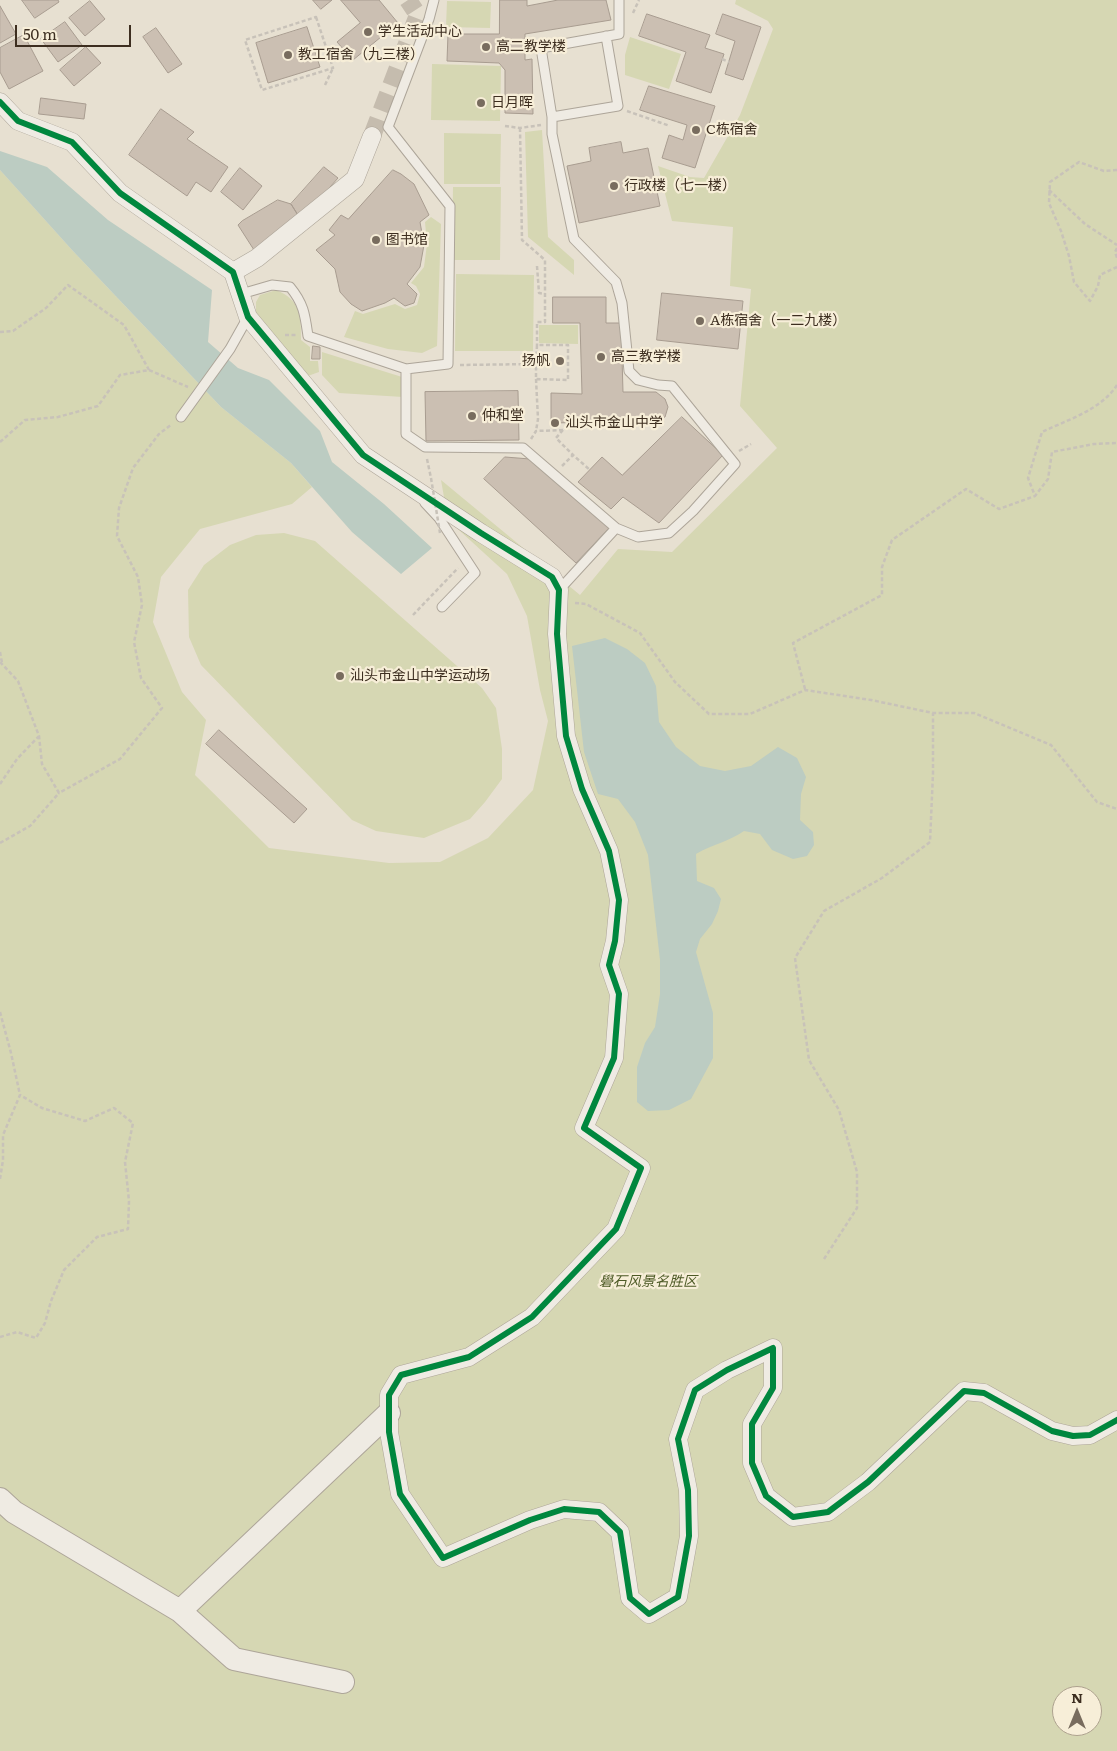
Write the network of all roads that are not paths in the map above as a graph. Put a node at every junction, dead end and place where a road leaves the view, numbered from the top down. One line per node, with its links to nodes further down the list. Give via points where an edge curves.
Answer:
1 (434, 0): 10 (lane, via 388,127 450,206 448,364)
2 (619, 0): 3 (lane, via 619,34)
3 (606, 36): 5 (lane, via 541,48); 5 (lane, via 618,106)
4 (0, 102): 7 (street, via 18,121 72,142 120,193)
5 (552, 117): 13 (lane, via 552,134 574,239 616,282 622,303 629,371 638,380 672,386 735,464 670,533 638,537)
6 (372, 136): 7 (street, via 355,179 257,258)
7 (233, 272): 8 (street)
8 (241, 294): 9 (street); 10 (lane, via 272,285 290,287 304,309 308,336)
9 (248, 317): 11 (lane, via 230,349); 12 (street, via 362,455)
10 (406, 369): 13 (lane, via 406,434 425,448 523,448)
11 (181, 417)
12 (411, 488): 14 (street, via 552,577); 15 (lane, via 438,518 475,573)
13 (616, 528): 14 (lane)
14 (558, 595): 16 (street, via 557,634 566,736 582,788 609,851 619,900 609,965 619,994 614,1058 584,1128 641,1168 616,1229 532,1317 469,1357 402,1375 389,1395)
15 (442, 607)
16 (389, 1413): 17 (street, via 389,1432 400,1494 443,1558 530,1520 564,1509 599,1512 620,1532 630,1598 649,1614 678,1596 689,1536 688,1490 678,1439 695,1390 727,1370 774,1348 773,1388 752,1424 752,1463 766,1496 794,1517 828,1512 868,1482 964,1391 984,1393 1052,1431 1073,1436 1090,1435); 19 (street)
17 (1117, 1420)
18 (0, 1499): 19 (street, via 14,1512)
19 (180, 1611): 20 (street, via 234,1659)
20 (343, 1682)

